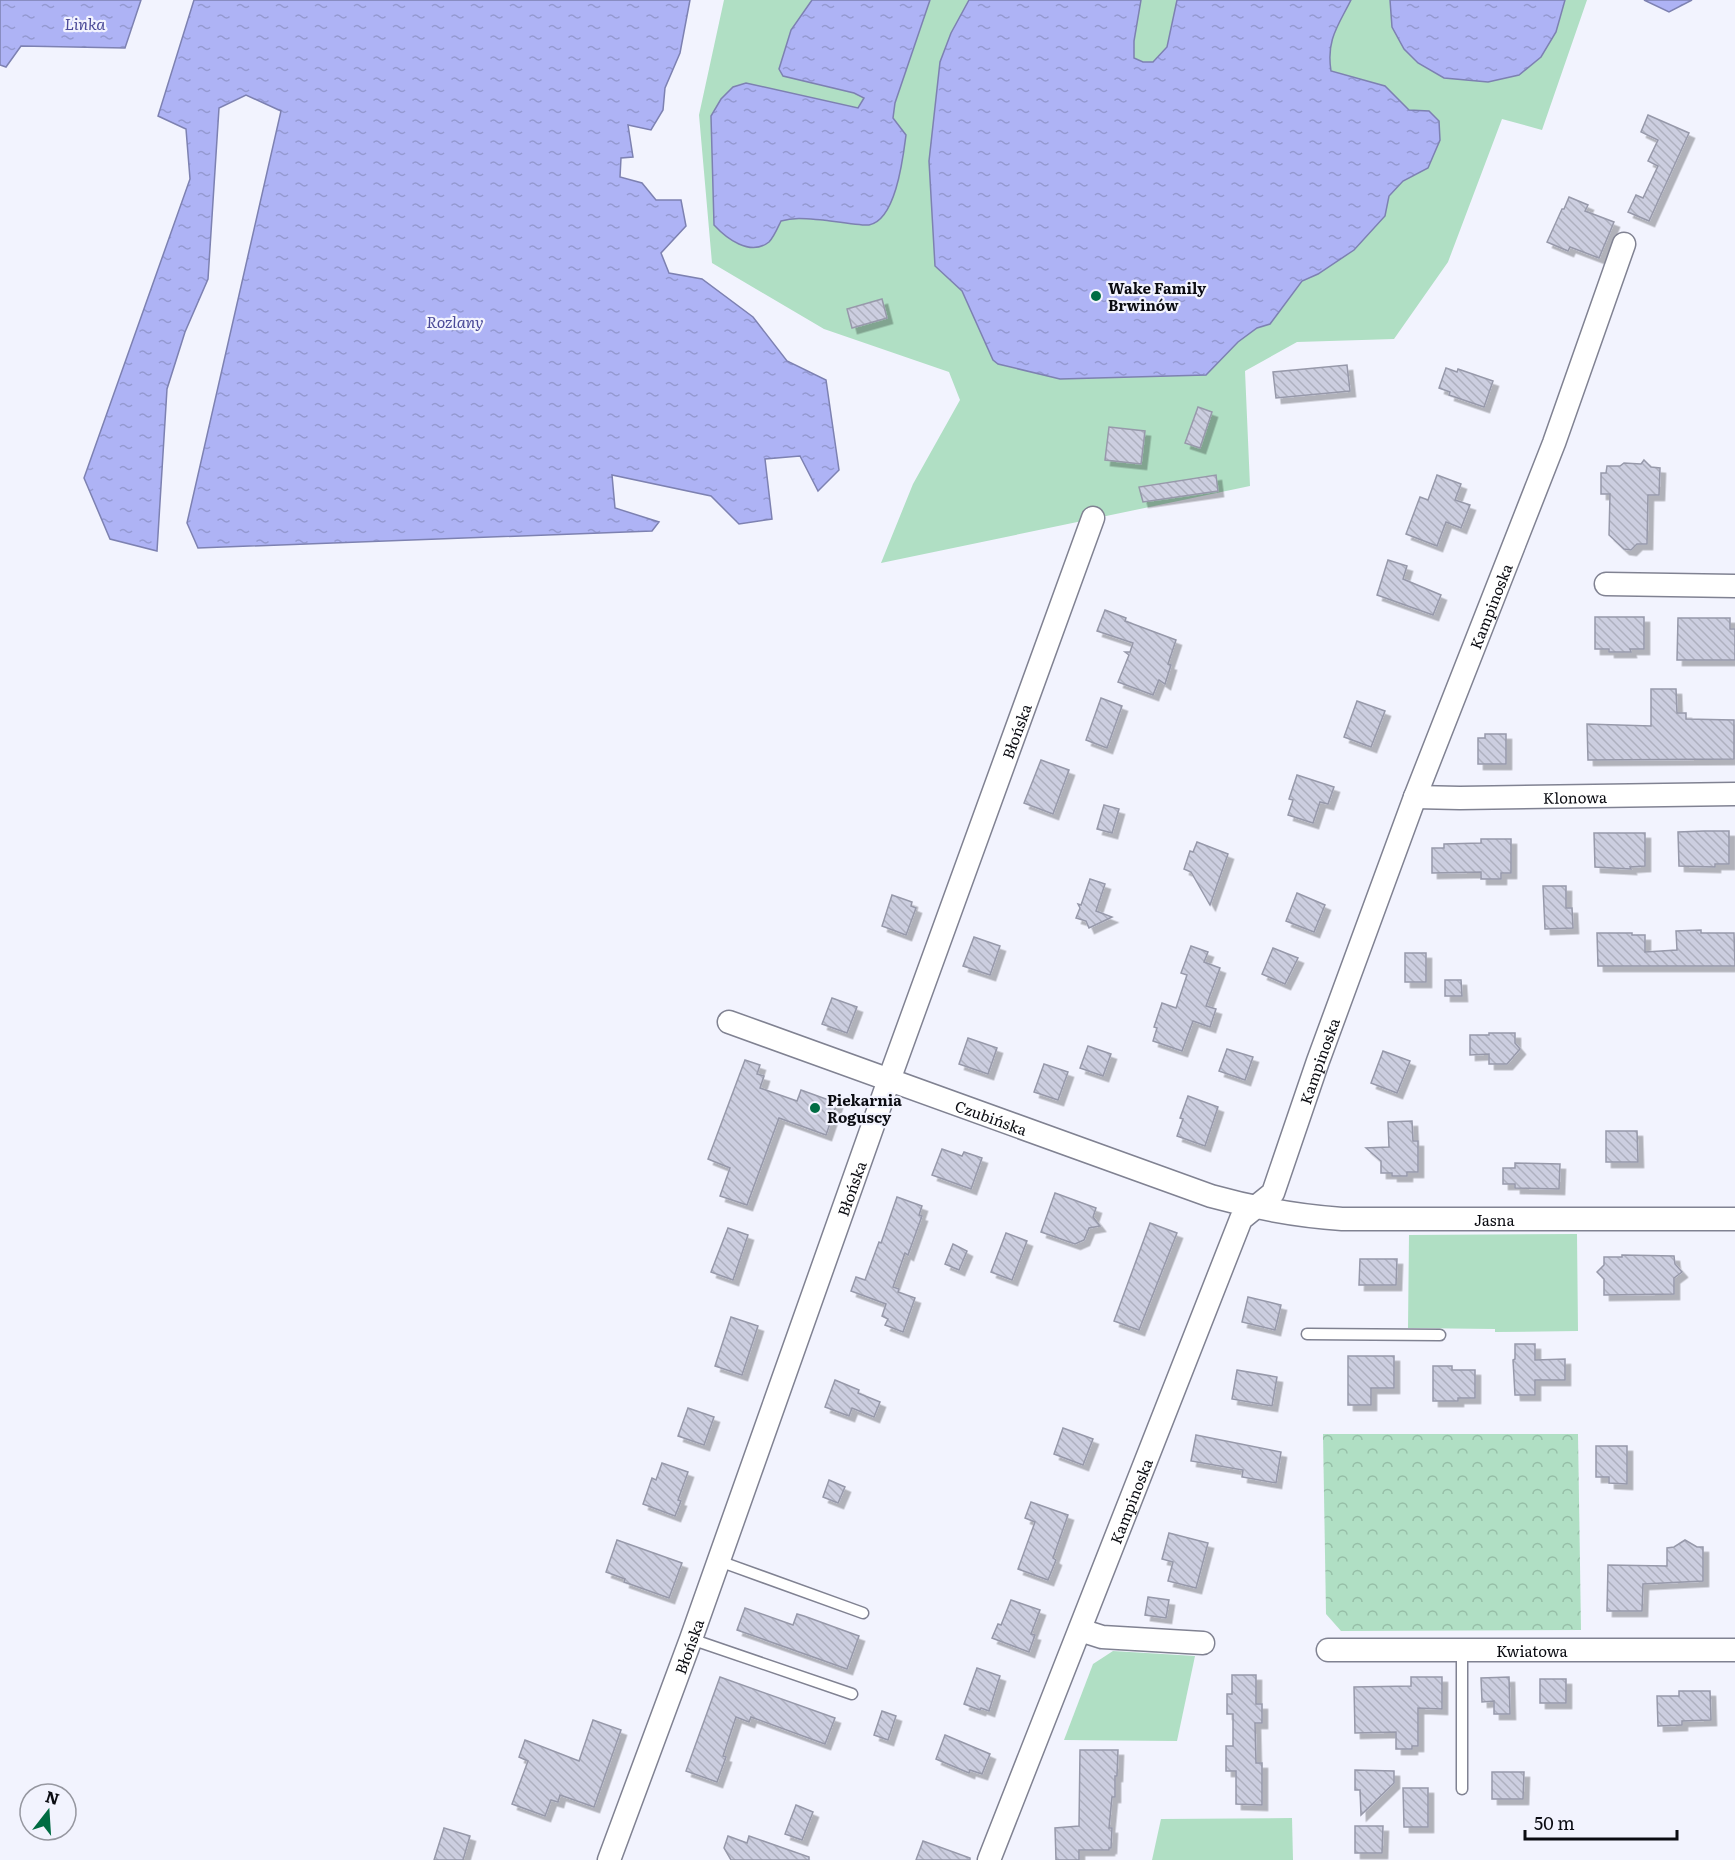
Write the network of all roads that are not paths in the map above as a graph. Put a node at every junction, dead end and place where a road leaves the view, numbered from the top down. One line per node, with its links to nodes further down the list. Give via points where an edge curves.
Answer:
1 (1624, 244): 6 (street, Kampinoska, via 1554,443)
2 (1093, 518): 8 (street, Błońska)
3 (1606, 584): 4 (street)
4 (1735, 586)
5 (1735, 794): 6 (street, Klonowa)
6 (1414, 796): 9 (street, Kampinoska, via 1273,1193)
7 (729, 1023): 8 (street, Czubińska)
8 (889, 1080): 9 (street, Czubińska, via 1211,1196); 13 (street, Błońska)
9 (1255, 1207): 10 (street, Jasna, via 1342,1219); 15 (street, Kampinoska, via 1241,1219)
10 (1735, 1219)
11 (1307, 1334): 12 (lane)
12 (1440, 1335)
13 (719, 1561): 14 (lane); 16 (street, Błońska)
14 (863, 1612)
15 (1080, 1630): 17 (street, via 1102,1637); 24 (street, Kampinoska)
16 (691, 1639): 21 (lane); 23 (street, Błońska)
17 (1203, 1643)
18 (1328, 1650): 19 (street, Kwiatowa)
19 (1462, 1650): 20 (street, Kwiatowa); 22 (lane)
20 (1735, 1650)
21 (852, 1694)
22 (1462, 1790)
23 (609, 1860)
24 (989, 1860)

